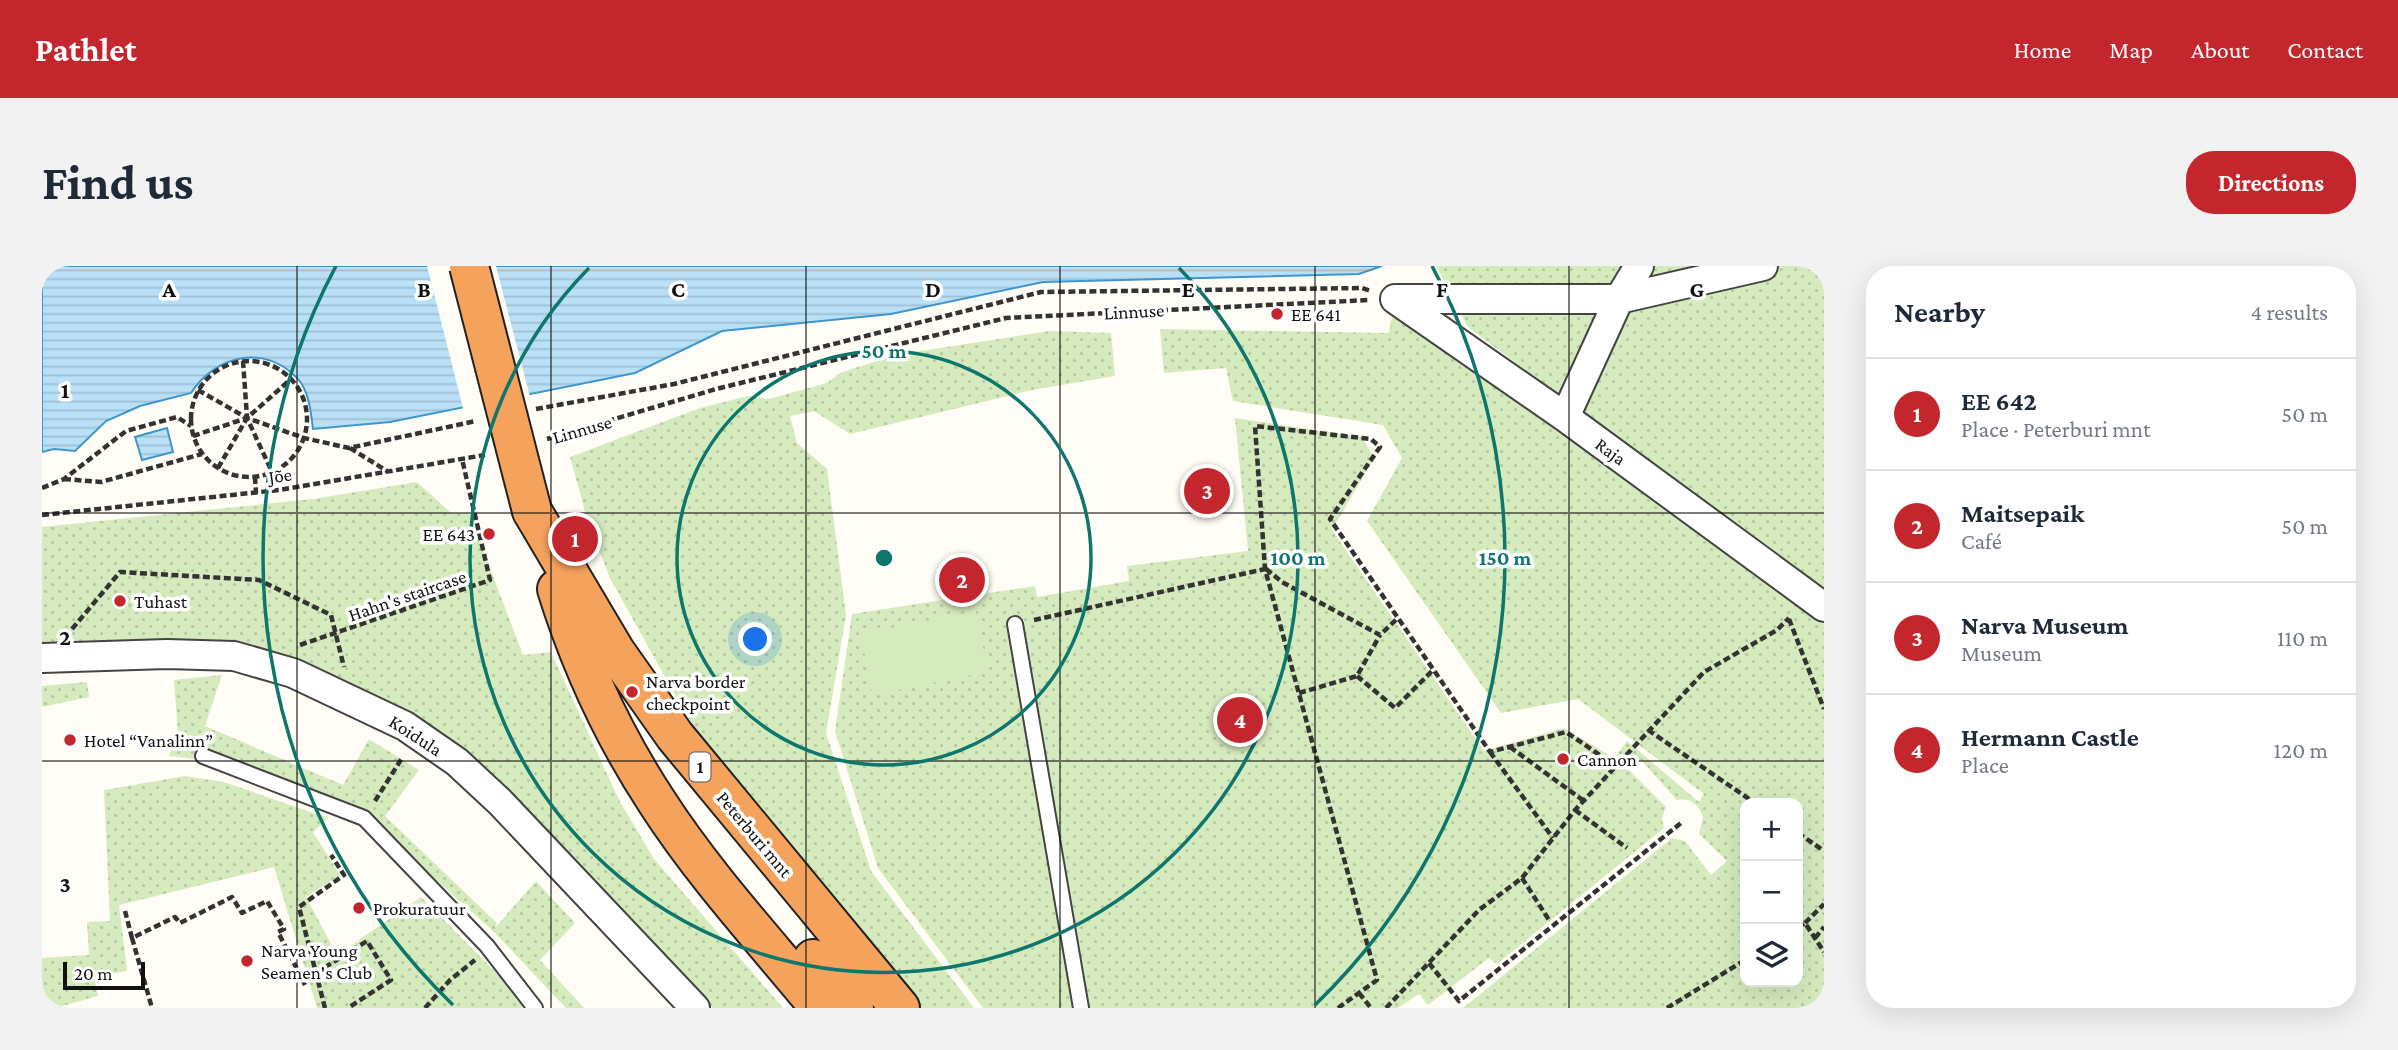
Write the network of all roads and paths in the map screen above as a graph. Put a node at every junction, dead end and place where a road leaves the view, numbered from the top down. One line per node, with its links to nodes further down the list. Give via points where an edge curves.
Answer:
1 (470, 266): 27 (highway, bridge)
2 (1639, 266): 5 (street)
3 (1763, 266): 5 (street)
4 (1395, 299): 5 (street); 8 (path, via 1362,288 1041,292); 10 (street, Raja); 15 (path, Linnuse, via 1006,317 716,389)
5 (1619, 299): 10 (street)
6 (243, 361): 7 (path, via 269,364); 9 (path, via 217,370); 11 (path)
7 (291, 379): 11 (path); 14 (path, via 306,408)
8 (674, 384)
9 (198, 390): 11 (path); 12 (path)
10 (1565, 416): 30 (street, Raja)
11 (247, 418): 13 (path); 14 (path); 20 (path); 21 (path)
12 (191, 426): 13 (path); 24 (path, via 177,417 127,431)
13 (193, 436): 18 (path)
14 (304, 438): 21 (path, via 288,462)
15 (545, 440)
16 (349, 448): 22 (path)
17 (497, 452): 19 (path, Jõe)
18 (202, 454): 20 (path); 24 (path, via 101,482)
19 (462, 460): 22 (path, Jõe); 36 (path, Hahn's staircase, via 490,580)
20 (218, 468): 23 (path, via 236,476)
21 (272, 472): 23 (path)
22 (389, 472): 26 (path, Jõe)
23 (255, 477): 26 (path)
24 (64, 479): 25 (path)
25 (42, 488)
26 (256, 493): 28 (path, Jõe)
27 (532, 511): 46 (highway, Peterburi mnt / 1, via 564,612); 87 (highway, Peterburi mnt / 1, via 615,651 675,736)
28 (42, 515)
29 (1265, 569): 32 (path, via 1255,426 1371,439 1380,447 1330,519); 34 (path); 37 (path); 42 (path)
30 (1772, 569): 31 (street, Raja); 33 (path)
31 (1824, 607)
32 (1398, 618): 37 (path); 40 (path)
33 (1789, 618): 44 (path); 45 (path, via 1704,672)
34 (1015, 624): 88 (lane)
35 (70, 631): 36 (path, via 120,572 259,580 331,615)
36 (336, 635): 38 (path); 43 (path)
37 (1380, 635): 41 (path)
38 (288, 648)
39 (42, 658): 43 (street, Koidula, via 234,656 293,673)
40 (1433, 670): 41 (path, via 1395,708); 49 (path)
41 (1357, 676): 42 (path)
42 (1299, 693): 78 (path, via 1377,980)
43 (352, 699): 84 (street, Koidula, via 405,726 466,770)
44 (1824, 709)
45 (1648, 730): 51 (path); 52 (path)
46 (625, 745): 85 (highway, Peterburi mnt, via 656,802 691,850); 86 (highway, Peterburi mnt / 1, via 690,809)
47 (1510, 747): 49 (path); 51 (path, via 1566,732); 53 (path)
48 (406, 751): 55 (path)
49 (1490, 752): 58 (path)
50 (203, 756): 55 (lane)
51 (1616, 766): 53 (path)
52 (1748, 798)
53 (1584, 801): 54 (path)
54 (1575, 810): 58 (path); 59 (path)
55 (364, 818): 72 (lane)
56 (1681, 823): 74 (path, via 1459,1001)
57 (1803, 836): 60 (path)
58 (1553, 838): 62 (path)
59 (1627, 848)
60 (1824, 851)
61 (331, 855): 76 (path, via 344,875 299,907)
62 (1522, 878): 65 (path); 74 (path, via 1479,910)
63 (1824, 904): 66 (path)
64 (125, 911): 69 (path)
65 (1549, 920)
66 (1805, 923): 68 (path)
67 (1824, 927): 68 (path)
68 (1815, 938): 73 (path)
69 (132, 939): 77 (path, via 175,916 180,923 232,897 242,914 267,901 284,929 278,932); 79 (path)
70 (366, 941): 71 (path); 76 (path); 81 (path, via 393,979)
71 (373, 944)
72 (487, 946): 82 (path); 83 (lane)
73 (1824, 952)
74 (1429, 963): 91 (path)
75 (1740, 963): 92 (path)
76 (316, 972): 80 (path)
77 (305, 985)
78 (1359, 993): 89 (path); 90 (path)
79 (152, 1008)
80 (326, 1008)
81 (348, 1008)
82 (425, 1008)
83 (535, 1008)
84 (695, 1008)
85 (820, 1008)
86 (854, 1008)
87 (900, 1008)
88 (1081, 1008)
89 (1338, 1008)
90 (1371, 1008)
91 (1387, 1008)
92 (1667, 1008)

